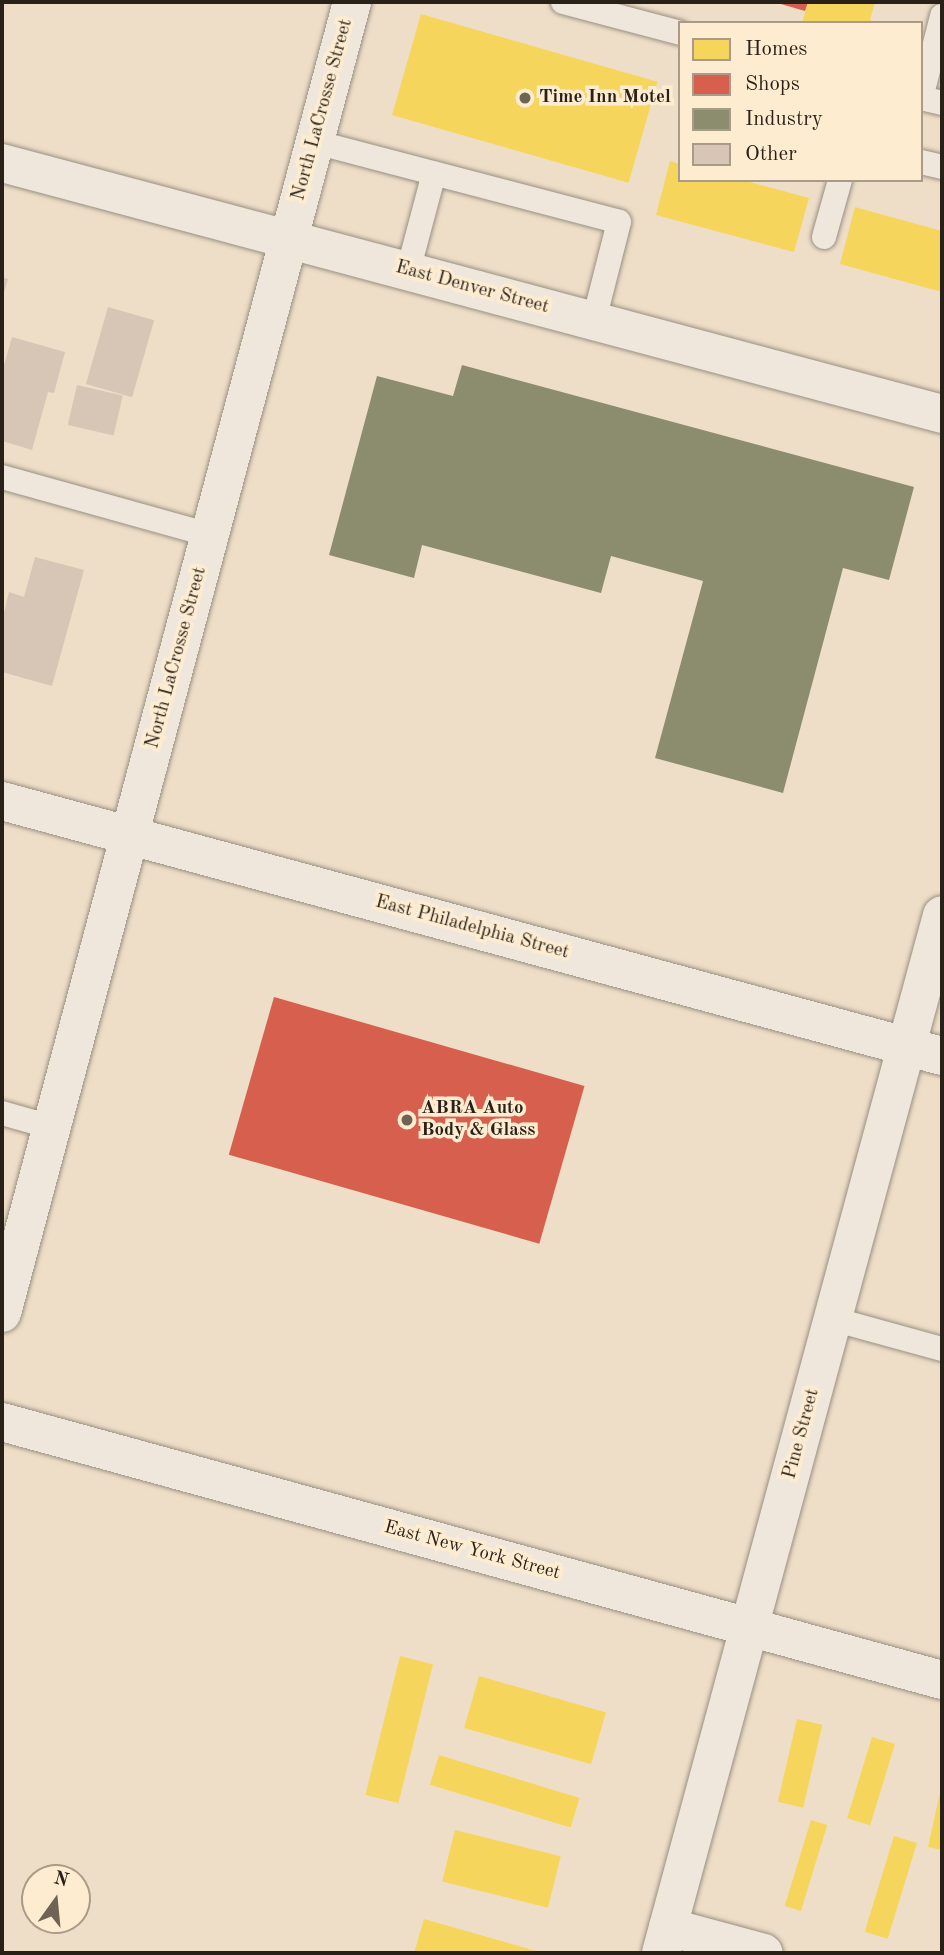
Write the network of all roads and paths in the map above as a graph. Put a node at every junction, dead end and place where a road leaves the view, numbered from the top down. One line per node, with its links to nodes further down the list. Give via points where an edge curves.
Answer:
1 (352, 2): 9 (street, North LaCrosse Street)
2 (563, 2): 3 (lane)
3 (638, 11): 5 (lane)
4 (942, 16): 6 (lane)
5 (678, 32)
6 (923, 90)
7 (923, 98): 8 (lane)
8 (942, 103)
9 (315, 142): 13 (lane); 16 (street, North LaCrosse Street)
10 (923, 162): 12 (lane)
11 (2, 163): 16 (street, East Denver Street)
12 (942, 167)
13 (434, 173): 17 (lane); 18 (lane, via 619,222)
14 (839, 182): 15 (lane)
15 (824, 237)
16 (289, 239): 17 (street, East Denver Street); 21 (street, North LaCrosse Street)
17 (408, 271): 18 (street, East Denver Street)
18 (594, 320): 19 (street, East Denver Street)
19 (942, 414)
20 (2, 477): 21 (lane)
21 (209, 535): 23 (street, North LaCrosse Street)
22 (2, 801): 23 (street, East Philadelphia Street)
23 (130, 836): 25 (street, East Philadelphia Street); 27 (street, North LaCrosse Street)
24 (942, 915): 25 (street, Pine Street)
25 (925, 1051): 29 (street, Pine Street)
26 (2, 1113): 27 (lane)
27 (51, 1127): 28 (street, North LaCrosse Street)
28 (2, 1313)
29 (833, 1320): 30 (lane); 32 (street, Pine Street)
30 (942, 1349)
31 (2, 1422): 32 (street, East New York Street)
32 (749, 1628): 33 (street, East New York Street); 34 (street, Pine Street)
33 (942, 1680)
34 (665, 1940): 35 (street)
35 (764, 1953)

